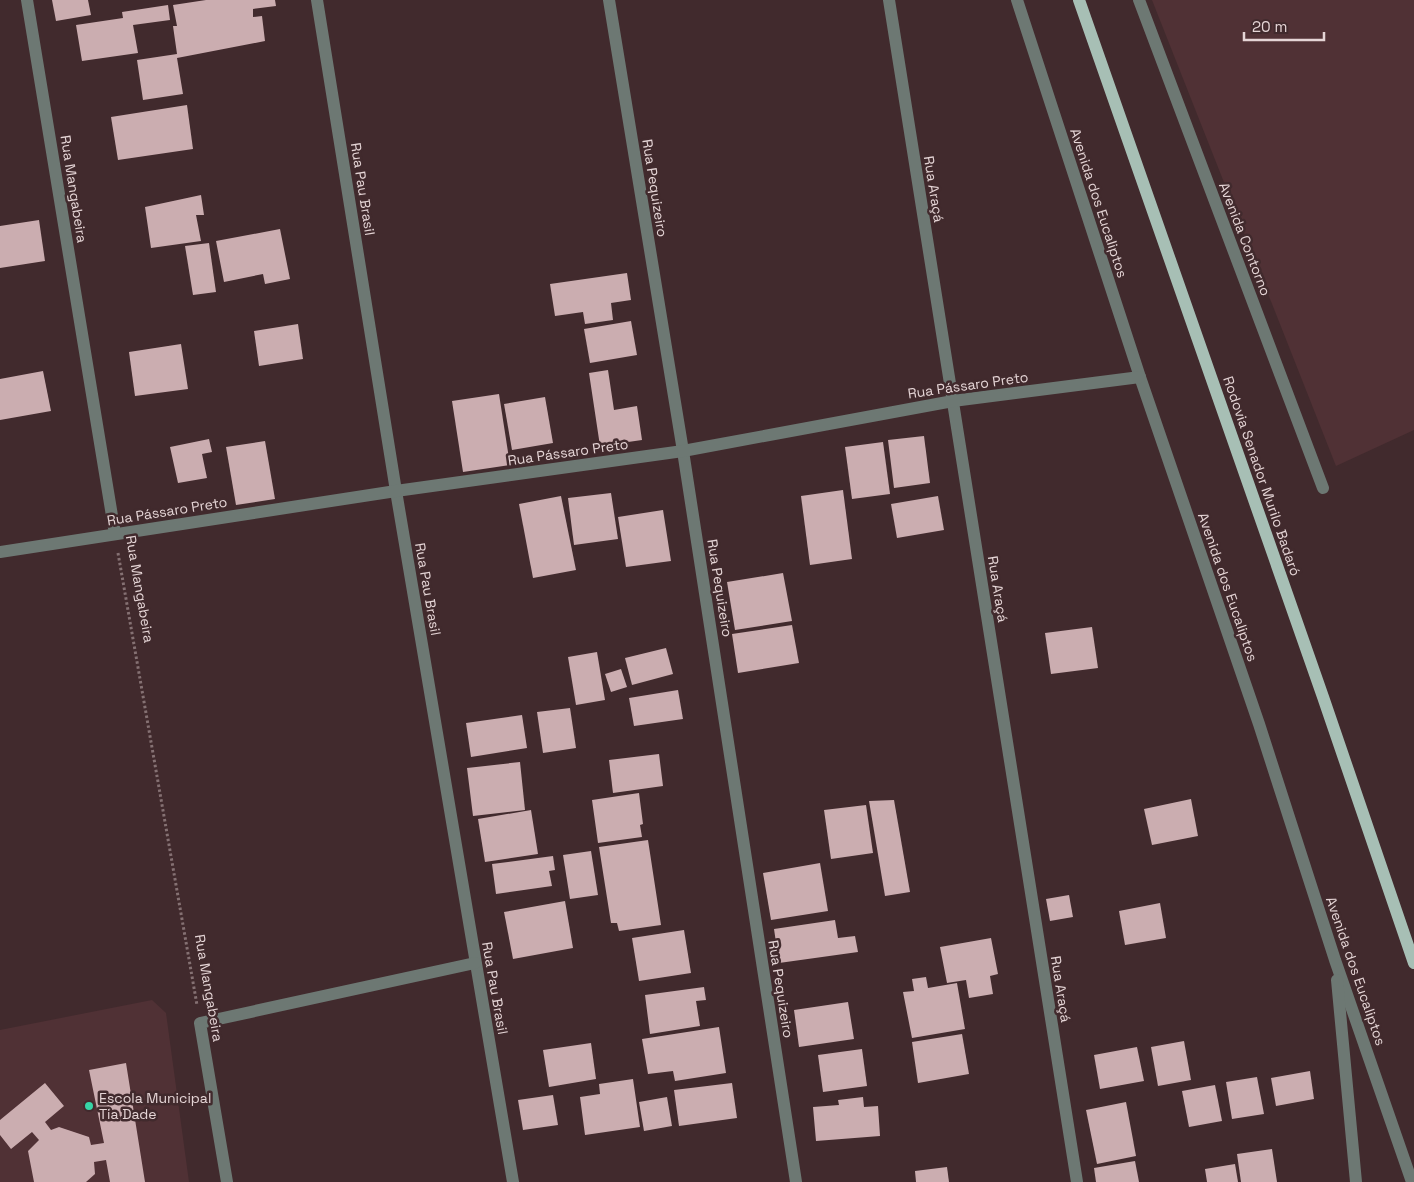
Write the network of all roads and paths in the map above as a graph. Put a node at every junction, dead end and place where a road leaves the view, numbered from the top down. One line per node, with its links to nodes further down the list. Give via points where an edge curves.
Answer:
1 (27, 0): 13 (street, Rua Mangabeira)
2 (317, 0): 12 (street, Rua Pau Brasil)
3 (609, 0): 10 (street, Rua Pequizeiro)
4 (889, 0): 9 (street, Rua Araçá)
5 (1017, 0): 8 (street, Avenida dos Eucaliptos)
6 (1078, 0): 17 (main road, Rodovia Senador Murilo Badaró)
7 (1139, 0): 11 (street, Avenida Contorno)
8 (1140, 377): 9 (street, Rua Pássaro Preto); 15 (street, Avenida dos Eucaliptos, via 1259,724)
9 (953, 401): 10 (street, Rua Pássaro Preto); 22 (street, Rua Araçá)
10 (683, 451): 12 (street, Rua Pássaro Preto); 21 (street, Rua Pequizeiro)
11 (1323, 488)
12 (396, 491): 13 (street, Rua Pássaro Preto); 16 (street, Rua Pau Brasil)
13 (115, 534): 14 (street, Rua Pássaro Preto); 18 (path, Rua Mangabeira)
14 (0, 552)
15 (1335, 960): 23 (street); 24 (street, Avenida dos Eucaliptos)
16 (476, 963): 18 (street); 20 (street, Rua Pau Brasil)
17 (1414, 963)
18 (200, 1023): 19 (street, Rua Mangabeira)
19 (227, 1182)
20 (513, 1182)
21 (796, 1182)
22 (1077, 1182)
23 (1356, 1182)
24 (1412, 1182)

